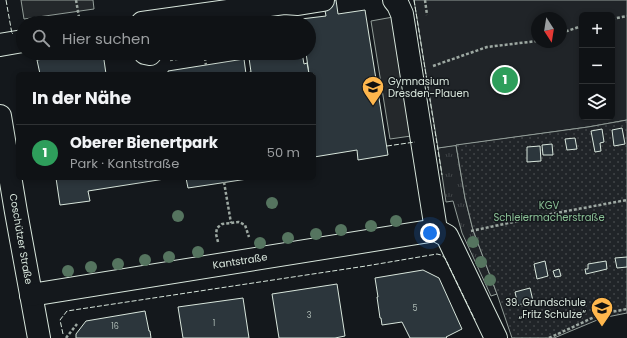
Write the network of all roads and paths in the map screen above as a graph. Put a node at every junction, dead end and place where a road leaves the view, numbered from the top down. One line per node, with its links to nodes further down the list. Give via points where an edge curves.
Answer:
1 (76, 0): 4 (path)
2 (323, 0): 5 (street, via 298,4 284,2)
3 (394, 0): 22 (street, via 402,14)
4 (79, 16)
5 (189, 16)
6 (627, 16): 7 (path)
7 (615, 18)
8 (579, 27): 9 (path)
9 (567, 31)
10 (16, 42): 12 (street)
11 (531, 42): 15 (path, via 487,47)
12 (0, 45)
13 (205, 60): 14 (path)
14 (206, 65)
15 (433, 66)
16 (0, 116): 17 (street, Coschützer Straße)
17 (3, 147): 24 (street, Coschützer Straße)
18 (224, 182): 20 (path)
19 (627, 200): 22 (path)
20 (230, 223): 21 (path, via 239,222 245,225); 23 (path, via 222,224 217,228)
21 (247, 230)
22 (450, 233): 24 (street, Kantstraße); 29 (street)
23 (216, 234)
24 (31, 295): 27 (street, Coschützer Straße)
25 (627, 310): 30 (path, via 601,314)
26 (77, 324): 28 (path)
27 (39, 338)
28 (66, 338)
29 (496, 338)
30 (549, 338)

